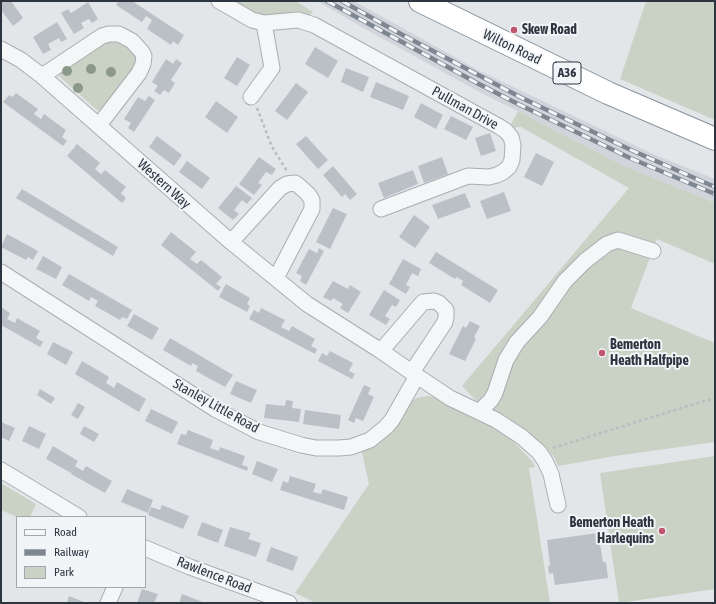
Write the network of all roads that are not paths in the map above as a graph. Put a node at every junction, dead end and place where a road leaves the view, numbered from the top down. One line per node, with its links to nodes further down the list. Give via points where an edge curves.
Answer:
1 (219, 1): 3 (street, Pullman Drive, via 252,20)
2 (421, 1): 8 (highway, Wilton Road / A36, via 601,90)
3 (264, 23): 6 (street, via 272,68); 9 (street, Pullman Drive, via 298,20 314,25 500,127 511,137 512,160 509,167 497,175 468,176)
4 (1, 49): 5 (street, Western Way)
5 (42, 76): 7 (street, Western Way); 7 (street, via 102,36 119,34 137,45 144,56 142,67)
6 (251, 97)
7 (99, 125): 10 (street, Western Way)
8 (715, 139)
9 (381, 209)
10 (231, 242): 13 (street, Western Way); 13 (street, via 280,188 286,184 298,185 312,200 312,209)
11 (653, 251): 16 (street, via 618,240 585,261 565,280 540,317 517,342 506,360 495,393)
12 (1, 272): 15 (street, Stanley Little Road, via 221,412 259,432 301,445 339,448 370,440 389,423)
13 (276, 278): 14 (street, Western Way, via 307,304)
14 (381, 351): 15 (street, Western Way); 15 (street, via 423,302 439,303 446,310 445,322)
15 (414, 374): 16 (street, Western Way, via 450,398)
16 (480, 411): 18 (street, Western Way, via 522,437 539,452 551,474)
17 (1, 470): 19 (street)
18 (558, 505)
19 (77, 516)
20 (146, 548): 22 (street, Rawlence Road)
21 (115, 588): 23 (street)
22 (285, 602)
23 (108, 603)

